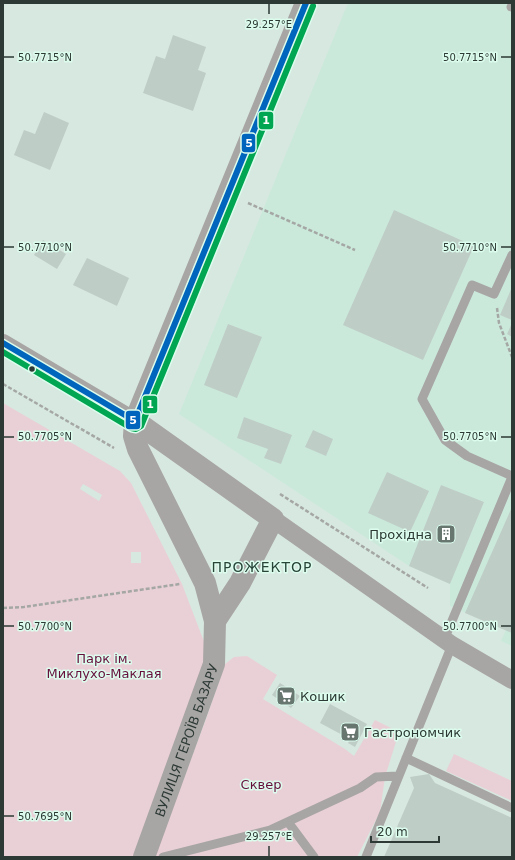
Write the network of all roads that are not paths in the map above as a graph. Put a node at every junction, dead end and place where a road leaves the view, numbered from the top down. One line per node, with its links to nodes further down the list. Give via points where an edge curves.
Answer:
1 (306, 3): 4 (street)
2 (512, 255): 5 (lane, via 494,294 472,285 422,399 445,440 467,456)
3 (3, 342): 4 (street)
4 (135, 421): 6 (street); 7 (street, ВУЛИЦЯ ГЕРОЇВ БАЗАРУ, via 134,436 138,449 205,583)
5 (512, 477): 8 (lane)
6 (273, 519): 7 (street, via 240,583); 8 (street)
7 (215, 621): 14 (street, ВУЛИЦЯ ГЕРОЇВ БАЗАРУ, via 214,664)
8 (448, 642): 9 (street); 10 (lane)
9 (512, 680)
10 (406, 758): 11 (lane); 12 (lane)
11 (398, 776): 13 (lane, via 376,777 360,788); 17 (lane)
12 (512, 808)
13 (288, 822): 15 (lane, via 270,830); 16 (lane)
14 (144, 857)
15 (163, 857)
16 (314, 857)
17 (366, 857)

